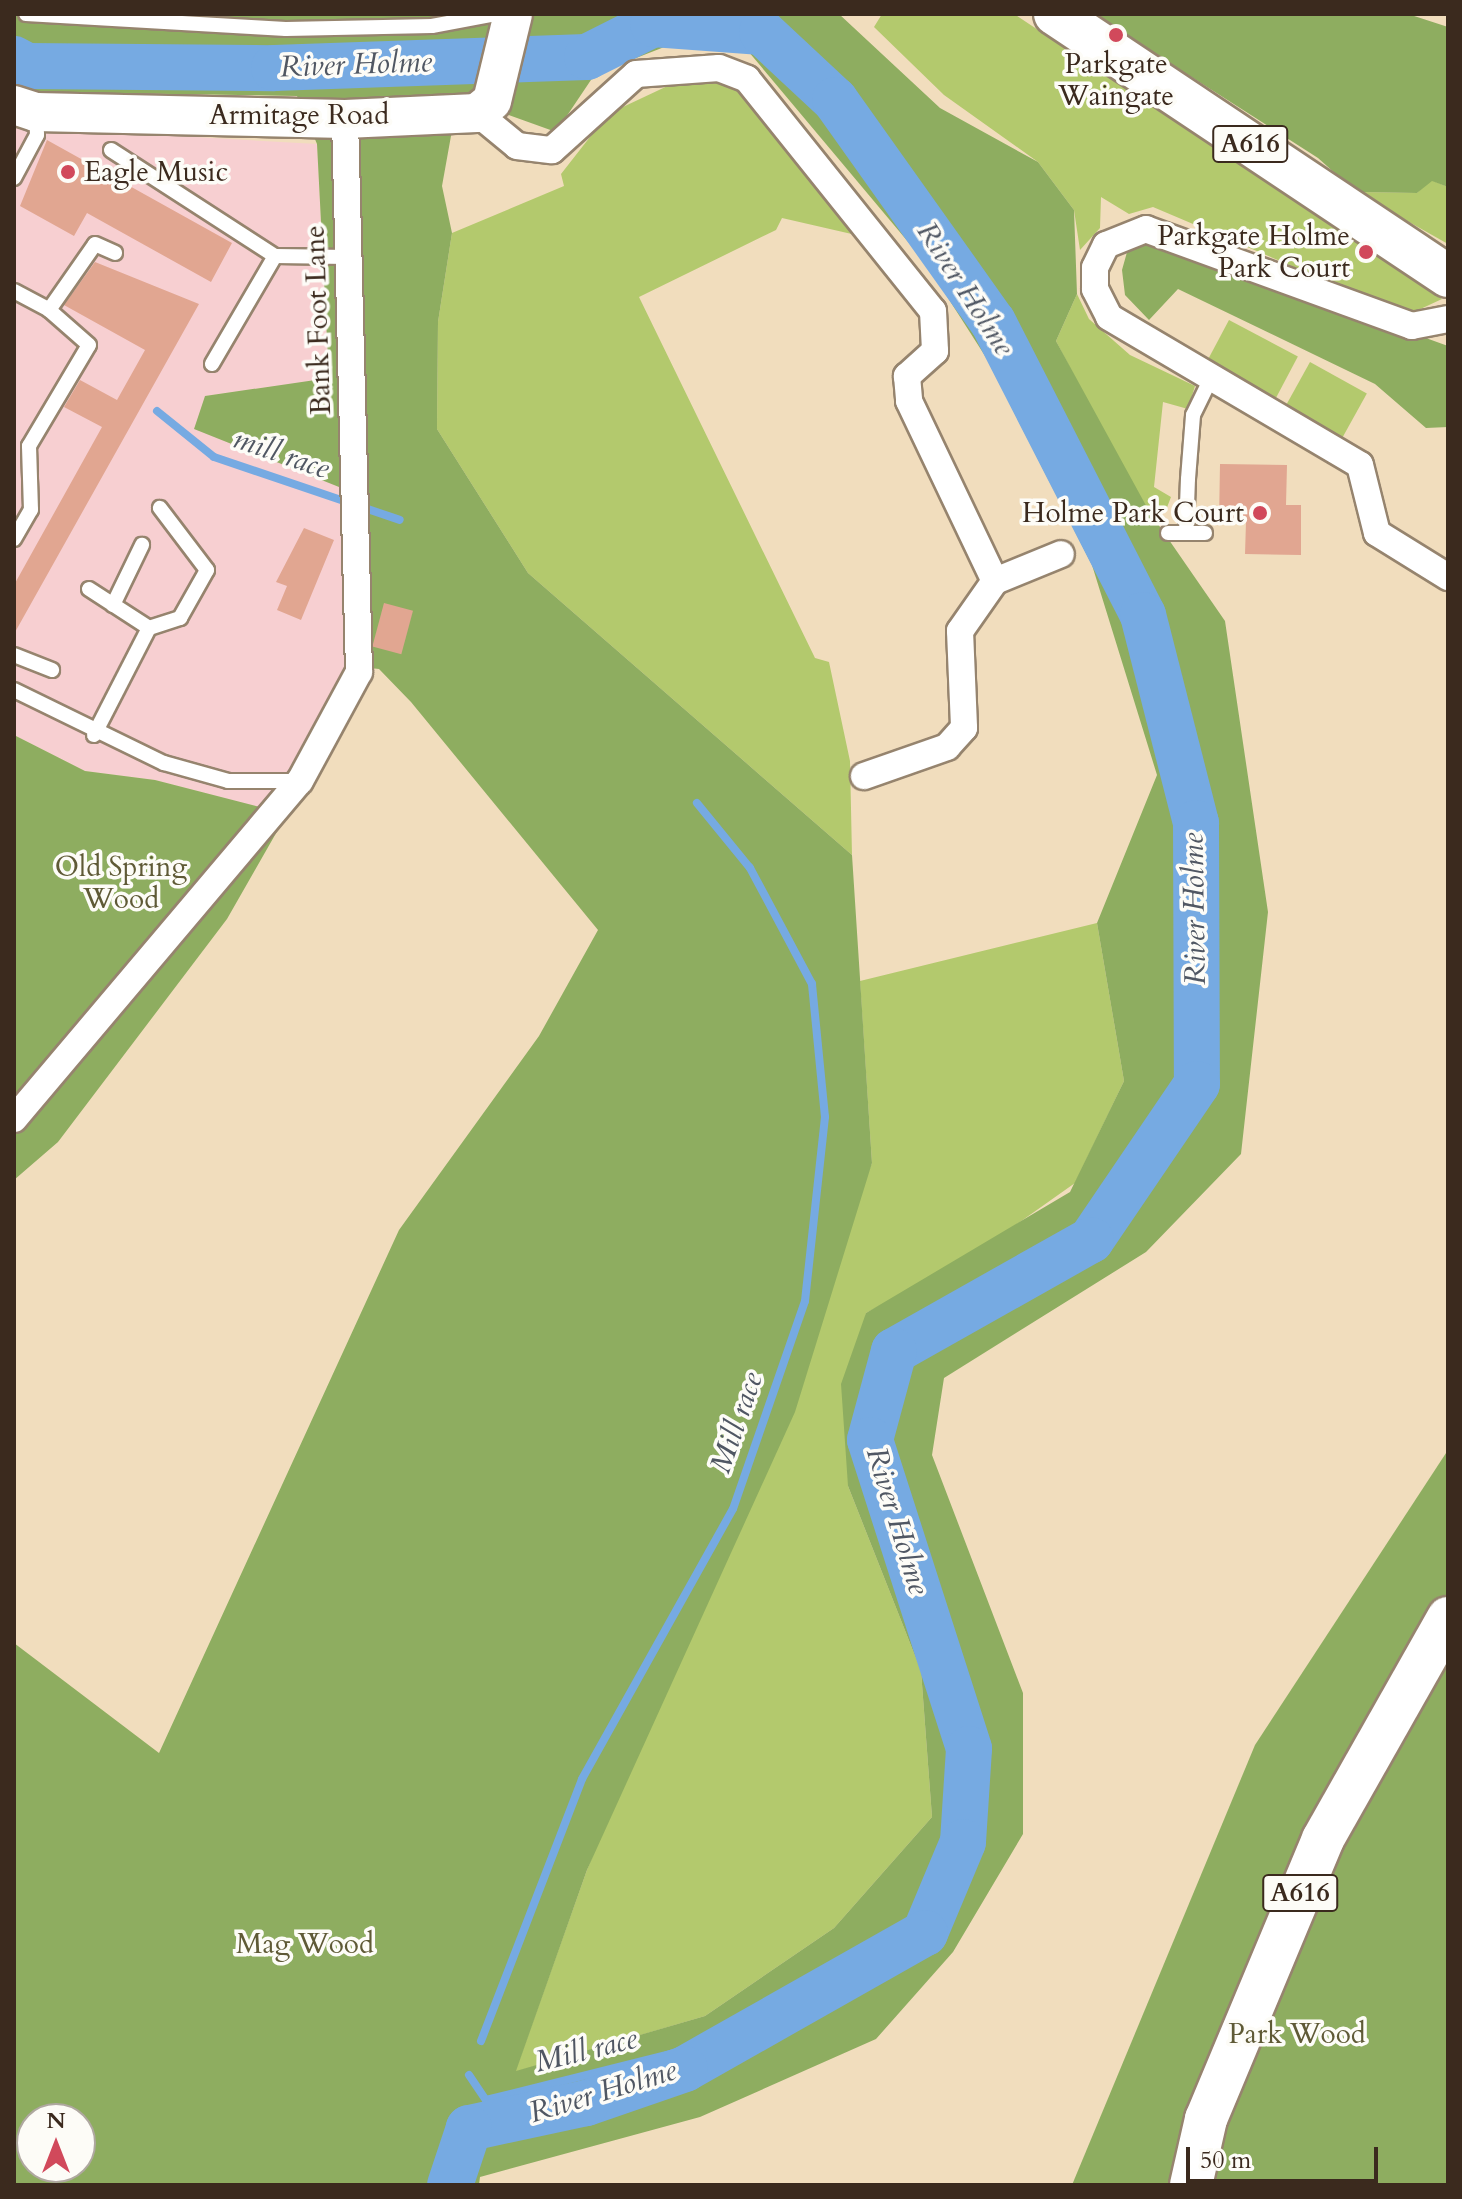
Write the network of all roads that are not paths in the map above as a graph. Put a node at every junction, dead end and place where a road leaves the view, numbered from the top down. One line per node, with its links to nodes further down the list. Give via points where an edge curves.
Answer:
1 (26, 14): 3 (lane, via 286,29)
2 (1055, 14): 12 (main road, A616)
3 (506, 19): 4 (main road)
4 (486, 100): 6 (main road, Armitage Road); 26 (street, via 517,146 552,150 636,74 719,68 747,79 933,311 935,351 907,376 909,401)
5 (25, 108): 6 (main road, Armitage Road); 8 (lane, via 37,135)
6 (345, 119): 11 (street, Bank Foot Lane)
7 (111, 150): 10 (lane)
8 (14, 178)
9 (115, 253): 14 (lane, via 95,244)
10 (275, 256): 11 (lane); 16 (lane)
11 (348, 257): 35 (street, Bank Foot Lane, via 359,672)
12 (1448, 276)
13 (14, 291): 14 (lane)
14 (49, 310): 22 (lane, via 89,345 29,446 31,510)
15 (1448, 319): 17 (street, via 1412,326 1181,236 1146,229 1116,237 1095,268 1095,289 1109,317)
16 (212, 364)
17 (1210, 380): 20 (lane, via 1193,415); 25 (street, via 1360,465 1377,533)
18 (160, 508): 29 (lane, via 207,564 180,618)
19 (1168, 533): 20 (lane)
20 (1186, 533): 21 (lane)
21 (1205, 533)
22 (14, 539)
23 (142, 545): 28 (lane)
24 (1061, 554): 26 (street)
25 (1448, 577)
26 (995, 581): 34 (street, via 960,631 964,728 947,747)
27 (89, 589): 28 (lane)
28 (113, 605): 29 (lane)
29 (149, 628): 33 (lane)
30 (14, 655): 31 (lane)
31 (52, 670)
32 (14, 690): 33 (lane)
33 (94, 735): 35 (lane, via 228,781)
34 (864, 776)
35 (300, 781): 36 (street, Bank Foot Lane)
36 (14, 1119)
37 (1448, 1618): 38 (main road, A616, via 1323,1839 1206,2119)
38 (1191, 2185)

